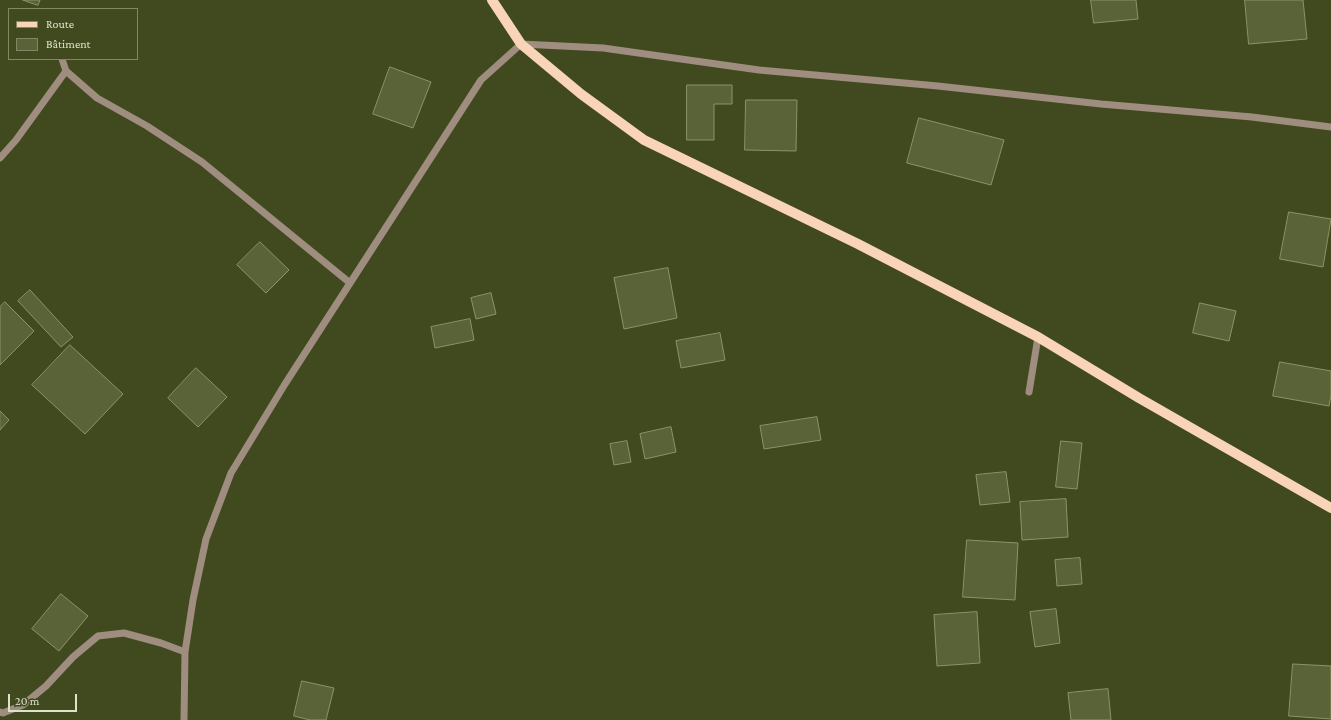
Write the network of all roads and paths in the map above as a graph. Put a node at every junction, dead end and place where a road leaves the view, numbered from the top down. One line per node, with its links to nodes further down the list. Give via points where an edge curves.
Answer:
1 (492, 0): 2 (main road)
2 (521, 44): 5 (street, via 602,48 759,70); 7 (street, via 481,80); 8 (main road, via 644,140 858,244)
3 (62, 60): 4 (street)
4 (66, 71): 6 (street); 7 (street, via 97,98 147,126 202,162)
5 (1331, 126)
6 (0, 158)
7 (350, 283): 11 (street, via 231,473 206,539)
8 (1038, 337): 9 (street); 10 (main road)
9 (1029, 392)
10 (1331, 508)
11 (185, 652): 12 (street, via 124,633 98,636 23,705); 13 (street)
12 (0, 712)
13 (184, 720)

